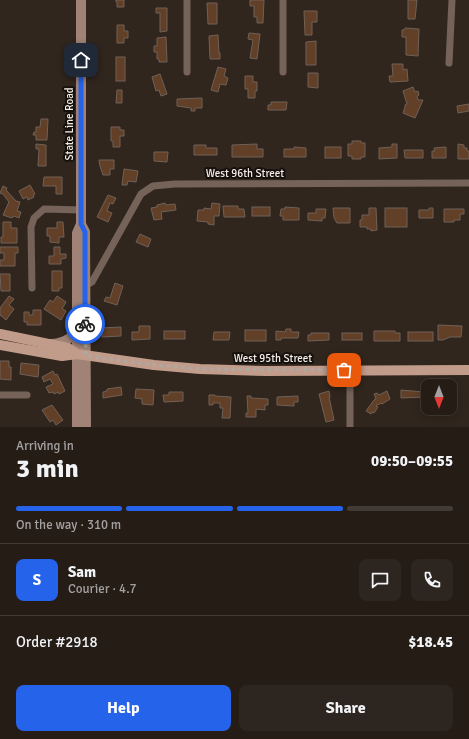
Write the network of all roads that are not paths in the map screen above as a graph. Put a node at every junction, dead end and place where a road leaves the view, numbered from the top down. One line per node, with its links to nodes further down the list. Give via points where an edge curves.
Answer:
1 (81, 0): 9 (main road, State Line Road)
2 (187, 0): 6 (street)
3 (283, 0): 7 (street)
4 (452, 0): 5 (street)
5 (449, 63)
6 (187, 72)
7 (283, 72)
8 (469, 183): 10 (street, West 96th Street, via 153,186 137,200 92,282)
9 (81, 208): 10 (main road, State Line Road, via 81,224 85,232); 11 (street, via 44,209 34,218)
10 (81, 287): 12 (main road, State Line Road); 16 (main road, State Line Road)
11 (32, 288)
12 (77, 330): 14 (main road, via 66,341); 16 (main road, State Line Road)
13 (0, 334): 14 (main road)
14 (50, 344): 16 (main road, via 68,348)
15 (0, 345): 16 (main road, via 62,356)
16 (81, 355): 17 (main road, West 95th Street, via 200,369); 21 (main road, State Line Road); 22 (main road, State Line Road)
17 (350, 370): 18 (main road, West 95th Street); 23 (street)
18 (469, 370)
19 (0, 395): 20 (street)
20 (27, 395)
21 (77, 427)
22 (86, 427)
23 (350, 427)

